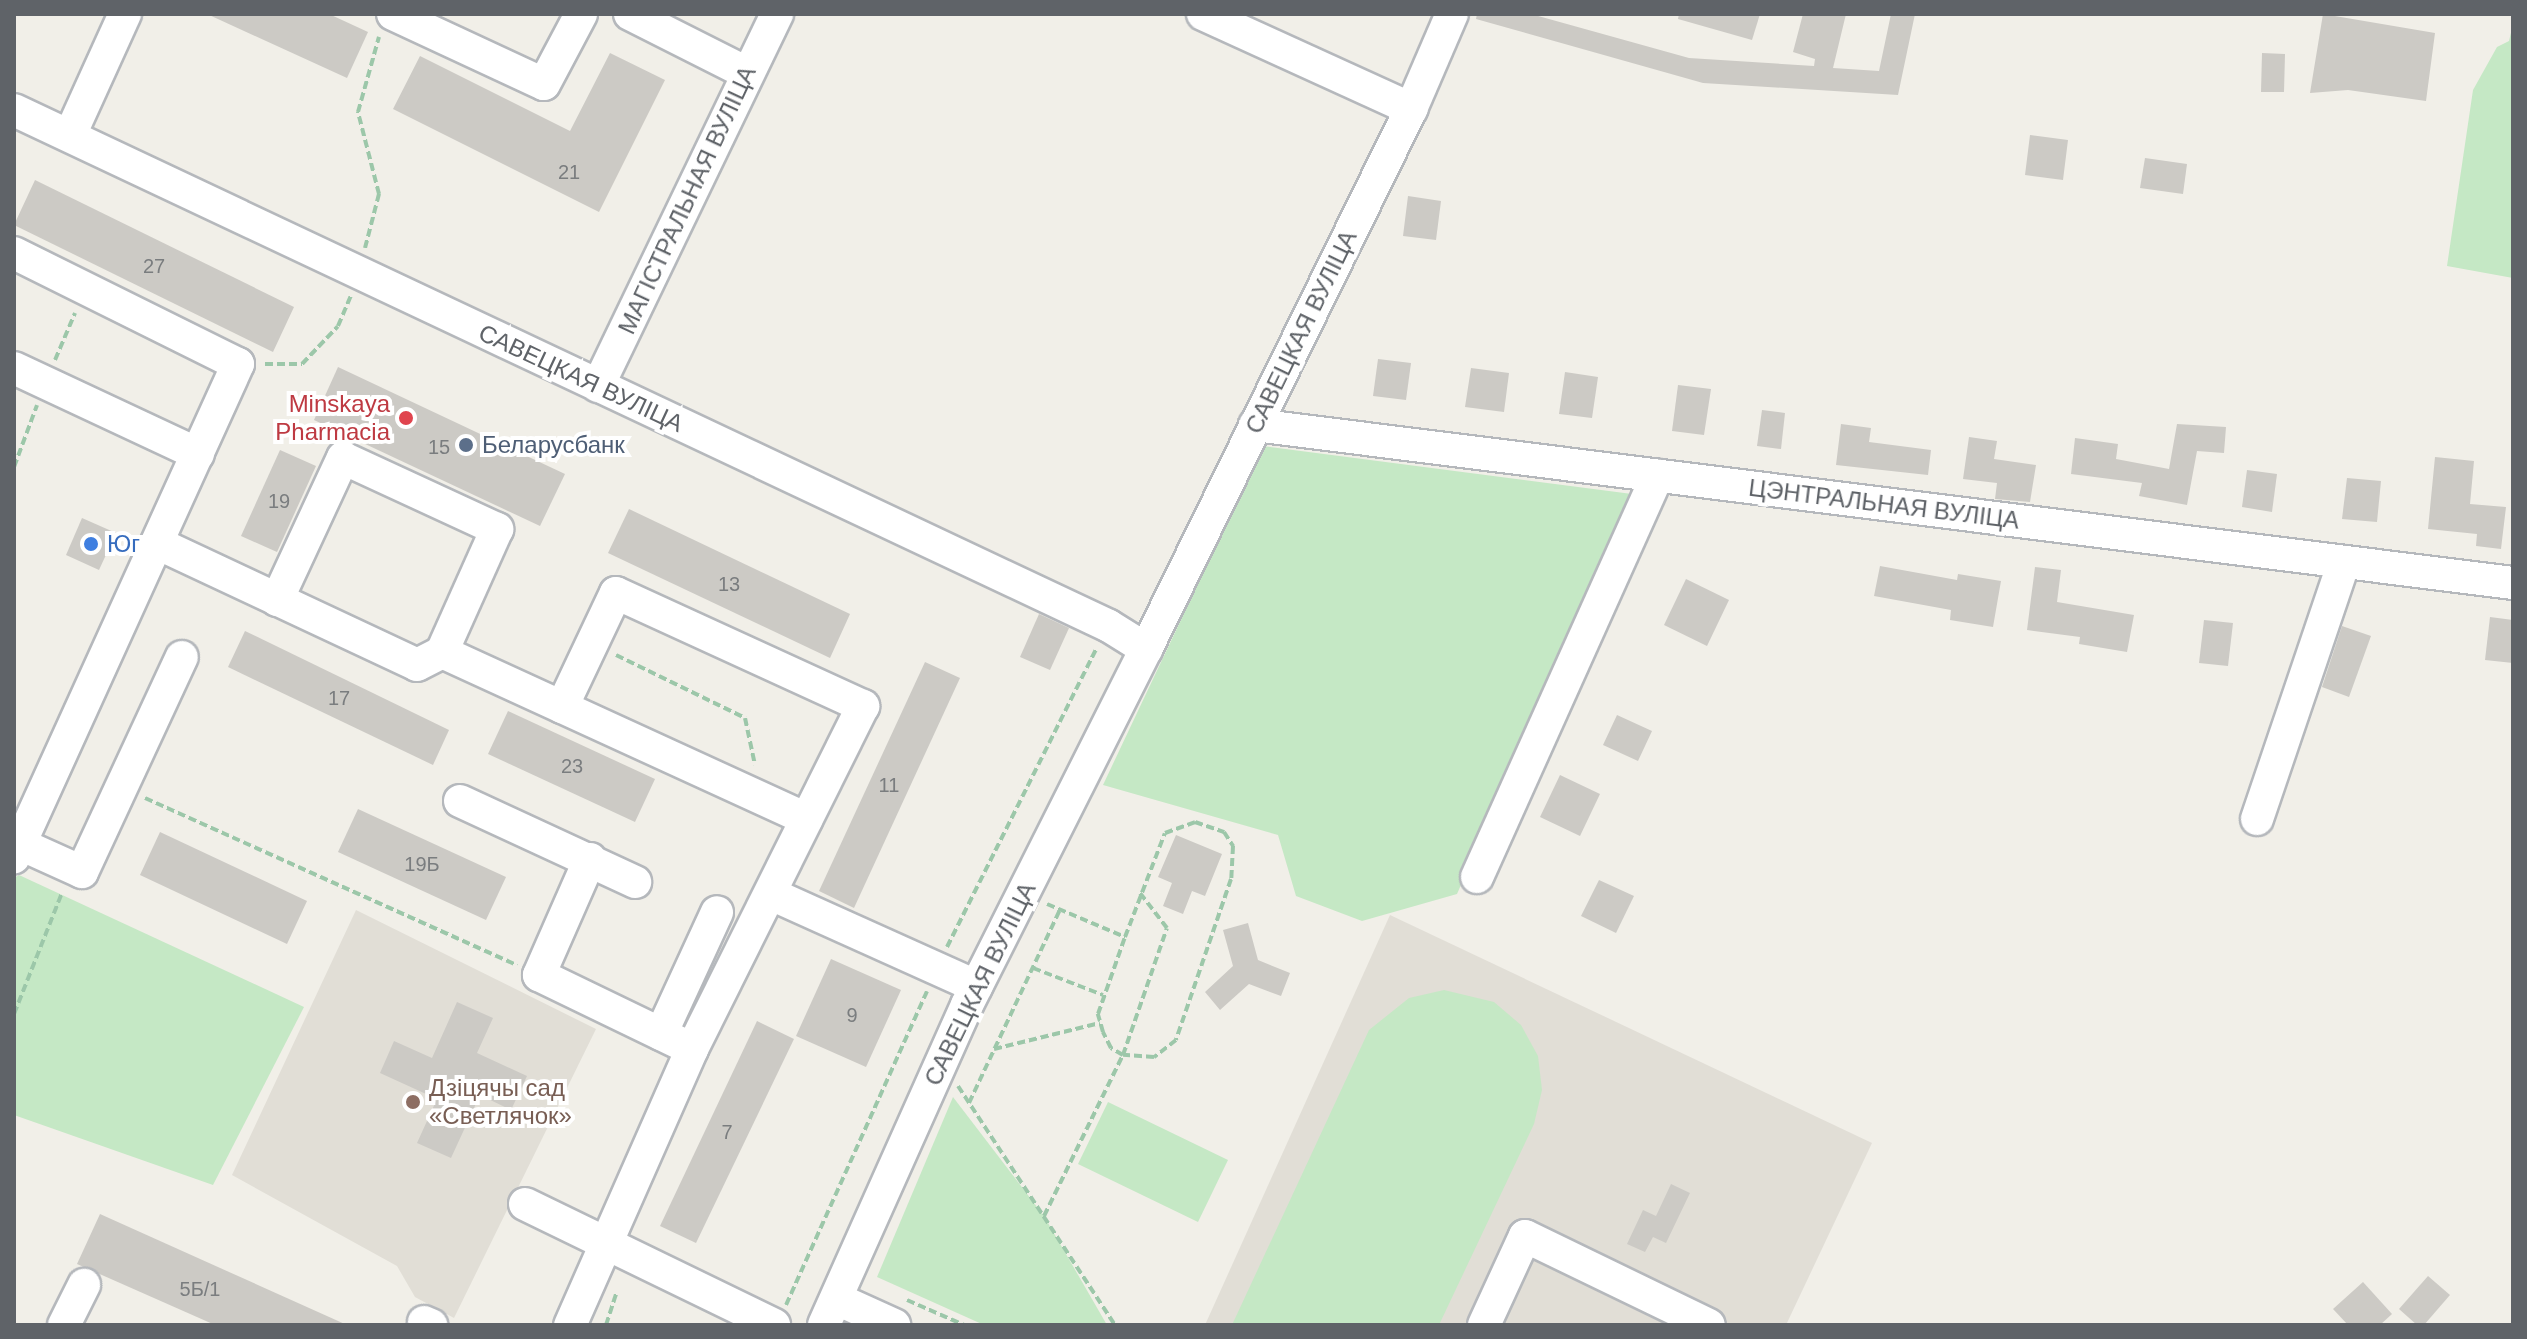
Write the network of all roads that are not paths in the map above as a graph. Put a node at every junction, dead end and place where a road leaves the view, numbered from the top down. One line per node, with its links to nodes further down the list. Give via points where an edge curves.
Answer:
1 (125, 14): 11 (street)
2 (581, 14): 7 (street, via 544,84)
3 (630, 14): 8 (street)
4 (777, 14): 8 (street, МАГІСТРАЛЬНАЯ ВУЛІЦА)
5 (1203, 14): 9 (street)
6 (1452, 14): 9 (street, САВЕЦКАЯ ВУЛІЦА)
7 (386, 20)
8 (747, 73): 14 (street, МАГІСТРАЛЬНАЯ ВУЛІЦА)
9 (1411, 109): 15 (street, САВЕЦКАЯ ВУЛІЦА)
10 (14, 110): 11 (street, САВЕЦКАЯ ВУЛІЦА)
11 (70, 135): 14 (street, САВЕЦКАЯ ВУЛІЦА)
12 (14, 253): 16 (street, via 238,364)
13 (14, 368): 16 (street)
14 (598, 386): 22 (street, САВЕЦКАЯ ВУЛІЦА, via 1109,626)
15 (1255, 425): 17 (street, ЦЭНТРАЛЬНАЯ ВУЛІЦА); 22 (street, САВЕЦКАЯ ВУЛІЦА)
16 (198, 454): 18 (street)
17 (1657, 476): 19 (street, ЦЭНТРАЛЬНАЯ ВУЛІЦА); 31 (street)
18 (157, 543): 21 (street); 29 (street)
19 (2344, 562): 20 (street, ЦЭНТРАЛЬНАЯ ВУЛІЦА); 28 (street)
20 (2513, 583)
21 (277, 600): 23 (street, via 417,665); 23 (street, via 343,458 497,529)
22 (1146, 649): 35 (street, САВЕЦКАЯ ВУЛІЦА)
23 (442, 652): 25 (street)
24 (182, 657): 29 (street, via 82,872)
25 (562, 707): 27 (street); 27 (street, via 616,593 863,706)
26 (460, 801): 30 (street)
27 (807, 819): 33 (street)
28 (2257, 819)
29 (17, 850)
30 (590, 859): 32 (street); 36 (street, via 539,975)
31 (1477, 877)
32 (635, 882)
33 (771, 894): 35 (street); 37 (street)
34 (717, 912): 36 (street)
35 (976, 986): 41 (street, САВЕЦКАЯ ВУЛІЦА)
36 (661, 1034): 37 (street)
37 (692, 1049): 39 (street)
38 (525, 1204): 39 (street)
39 (605, 1243): 43 (street); 44 (street)
40 (84, 1285): 42 (street)
41 (830, 1312): 45 (street)
42 (64, 1325)
43 (570, 1325)
44 (774, 1325)
45 (894, 1325)
46 (1484, 1325): 47 (street, via 1525,1236)
47 (1709, 1325)

